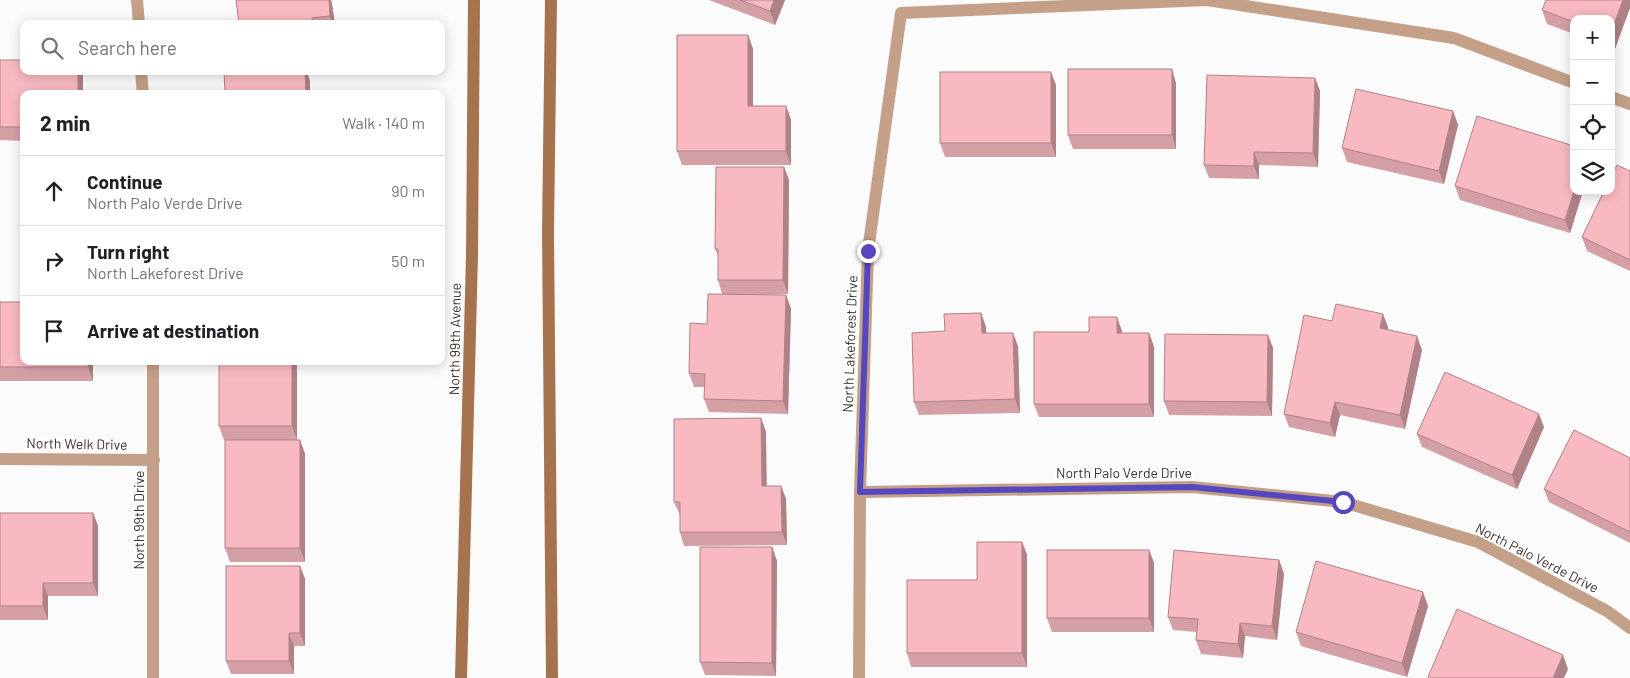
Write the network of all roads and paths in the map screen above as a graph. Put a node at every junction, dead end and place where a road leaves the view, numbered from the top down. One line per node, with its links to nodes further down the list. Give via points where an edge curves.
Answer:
1 (137, 0): 4 (street)
2 (474, 0): 16 (main road, North 99th Avenue, via 472,255)
3 (551, 0): 17 (main road, via 548,232)
4 (139, 20)
5 (141, 75): 7 (street)
6 (1570, 82): 13 (street, North Lakeforest Drive, via 1454,38 1207,0 901,12 868,251)
7 (142, 90)
8 (1615, 98): 9 (street)
9 (1630, 104)
10 (152, 365): 12 (street, North 99th Drive)
11 (0, 459): 12 (street, North Welk Drive)
12 (154, 460): 15 (street, North 99th Drive)
13 (860, 492): 14 (street, North Palo Verde Drive, via 1192,487 1343,502 1478,542 1607,611); 18 (street, North Lakeforest Drive)
14 (1630, 628)
15 (153, 678)
16 (461, 678)
17 (552, 678)
18 (859, 678)

